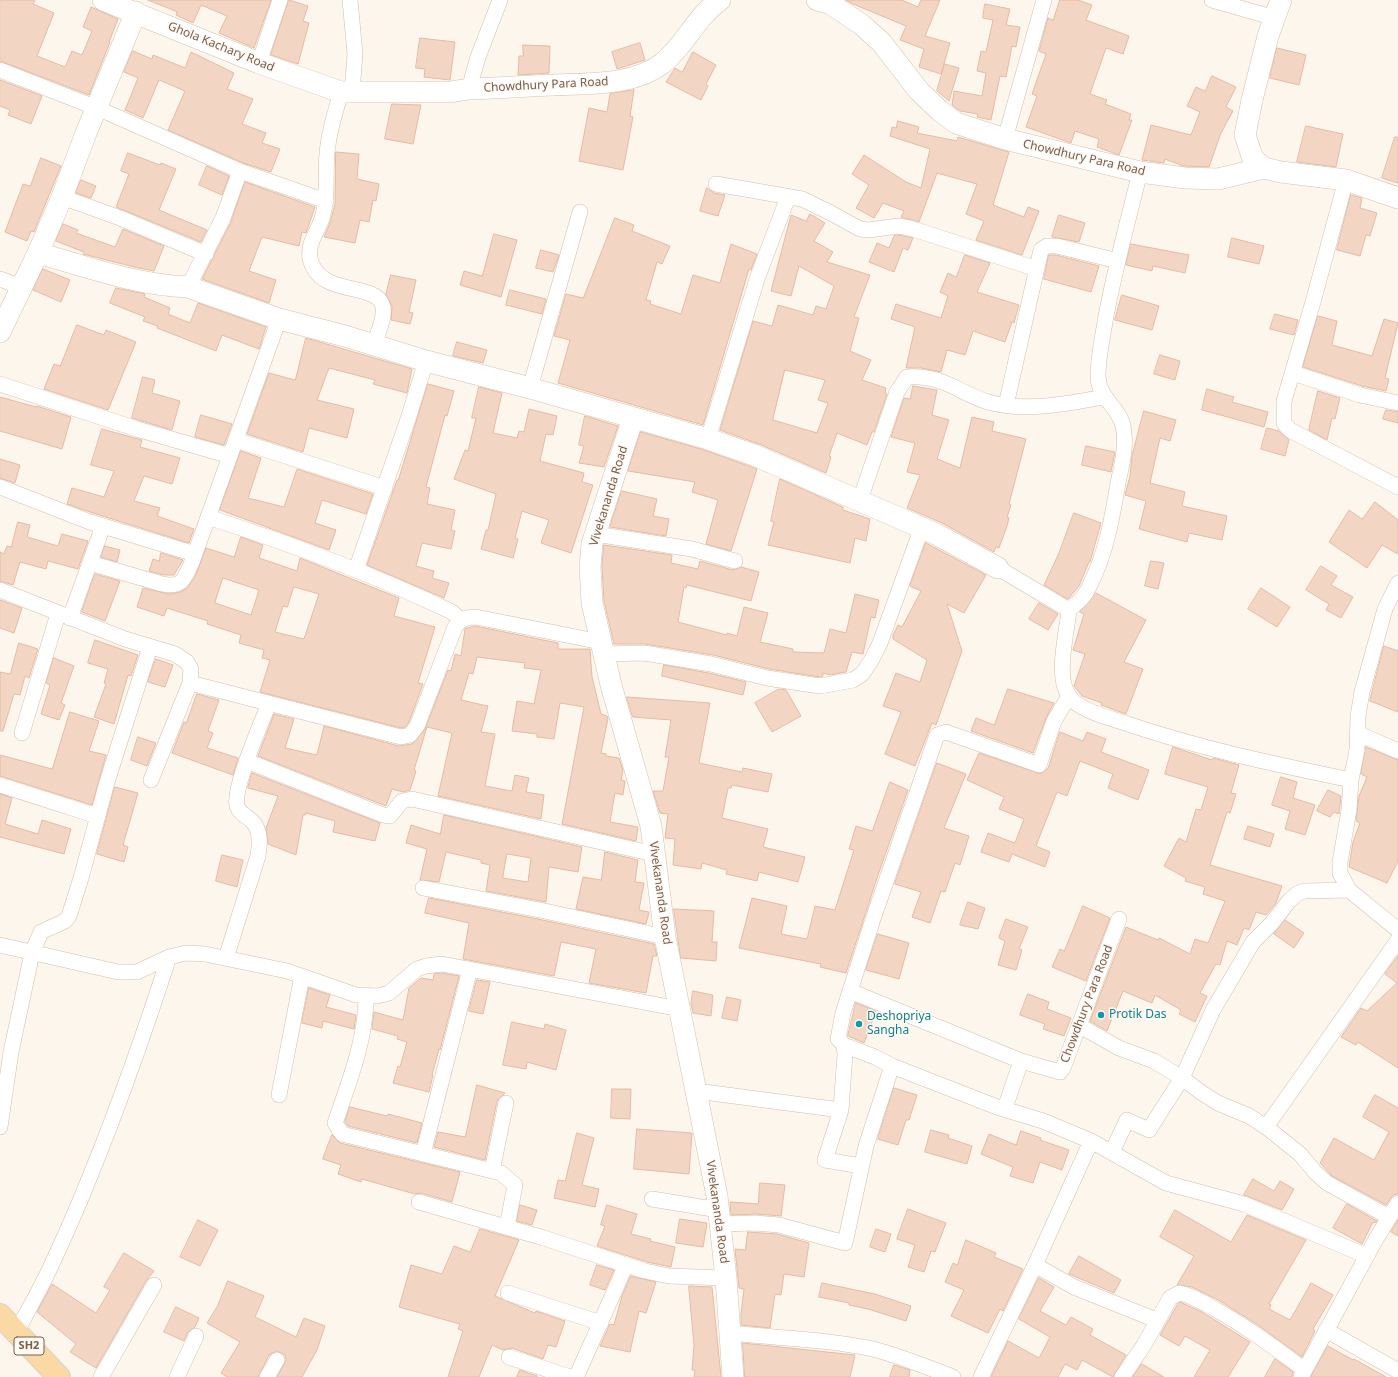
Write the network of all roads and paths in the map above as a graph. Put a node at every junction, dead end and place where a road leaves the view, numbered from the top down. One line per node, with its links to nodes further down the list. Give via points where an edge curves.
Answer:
1 (103, 0): 11 (street, Ghola Kachary Road)
2 (280, 0): 12 (street)
3 (350, 0): 15 (street, via 355,54)
4 (500, 0): 14 (street, via 478,57)
5 (720, 0): 14 (street, Chowdhury Para Road, via 703,15 663,63 643,74 616,81)
6 (817, 0): 9 (street, Chowdhury Para Road)
7 (1044, 0): 17 (street)
8 (1212, 0): 10 (street)
9 (844, 6): 17 (street, Chowdhury Para Road, via 880,42 919,91 940,111 956,123)
10 (1278, 9): 18 (street, via 1252,100 1245,135 1253,159)
11 (136, 12): 12 (street, Ghola Kachary Road); 16 (street)
12 (259, 63): 15 (street, Ghola Kachary Road)
13 (0, 70): 16 (street)
14 (469, 89): 15 (street, Chowdhury Para Road, via 450,92)
15 (346, 92): 26 (street, via 328,146)
16 (97, 108): 19 (street); 23 (street)
17 (1005, 139): 20 (street, Chowdhury Para Road)
18 (1264, 168): 20 (street, Chowdhury Para Road, via 1218,179); 21 (street, Chowdhury Para Road)
19 (240, 171): 26 (street); 29 (street, via 223,218)
20 (1140, 172): 30 (street)
21 (1346, 180): 25 (street, Chowdhury Para Road); 39 (street)
22 (716, 184): 24 (street)
23 (62, 197): 28 (street); 29 (street)
24 (788, 197): 31 (street, via 816,205 860,229 898,226 910,228); 46 (street, via 758,276)
25 (1398, 198)
26 (326, 201): 37 (street, via 323,217 310,250 310,259 317,272 328,281 375,296 382,304 383,313)
27 (580, 212): 41 (street)
28 (38, 253): 33 (street); 34 (street, via 133,280)
29 (206, 254): 34 (street)
30 (1118, 261): 31 (street, via 1057,246 1047,246 1041,250); 42 (street, via 1099,362 1098,378)
31 (1037, 269): 44 (street)
32 (0, 279): 33 (street)
33 (21, 287): 36 (street)
34 (188, 288): 35 (street)
35 (279, 319): 37 (street); 47 (street)
36 (0, 332)
37 (374, 345): 38 (street)
38 (426, 361): 41 (street); 51 (street)
39 (1293, 373): 43 (street, via 1360,395); 50 (street, via 1283,413 1284,423 1290,430)
40 (0, 384): 48 (street, via 137,429)
41 (530, 388): 45 (street)
42 (1103, 397): 44 (street, via 1050,405); 64 (street, via 1123,424 1126,441 1108,536 1099,566 1089,589)
43 (1398, 403)
44 (1006, 405): 52 (street, via 989,402 940,380 908,377 897,392)
45 (633, 418): 46 (street); 56 (street, Vivekananda Road)
46 (708, 439): 52 (street, via 754,455)
47 (236, 440): 48 (street); 51 (street)
48 (230, 456): 53 (street)
49 (0, 487): 54 (street)
50 (1398, 487)
51 (385, 488): 61 (street)
52 (860, 500): 55 (street)
53 (208, 517): 57 (street); 61 (street)
54 (103, 526): 57 (street); 59 (street)
55 (922, 527): 60 (street); 68 (street, via 880,643 862,674 853,680 820,686 767,678 711,664)
56 (596, 534): 58 (street, via 692,549); 68 (street, Vivekananda Road, via 590,567 592,603)
57 (195, 554): 59 (street, via 181,583 174,586)
58 (735, 561)
59 (90, 563): 65 (street)
60 (998, 568): 64 (street)
61 (356, 570): 66 (street, via 434,603)
62 (0, 590): 65 (street)
63 (1396, 593): 73 (street, via 1385,609 1362,692 1358,716)
64 (1069, 610): 70 (street, via 1063,664 1063,681)
65 (64, 616): 67 (street); 72 (street)
66 (461, 620): 68 (street, via 467,617 481,618); 71 (street, via 454,627 417,726 410,735 401,737)
67 (150, 647): 69 (street, via 175,654 187,662 191,669); 79 (street)
68 (602, 648): 80 (street, Vivekananda Road, via 628,747 642,789 651,826)
69 (190, 683): 71 (street); 76 (street)
70 (1069, 696): 77 (street, via 1086,710 1172,739); 93 (street, via 1054,721 1039,765 946,732 937,735)
71 (269, 703): 75 (street)
72 (22, 733)
73 (1359, 734): 74 (street); 77 (street)
74 (1398, 750)
75 (247, 761): 80 (street, via 383,815 390,816 402,801 412,799); 90 (street, via 236,796 237,807 253,821 260,844)
76 (151, 780)
77 (1351, 780): 82 (street, via 1349,810 1340,862 1340,873)
78 (0, 785): 79 (street)
79 (97, 816): 88 (street, via 69,916 65,921 41,932)
80 (654, 854): 85 (street, Vivekananda Road)
81 (423, 888): 85 (street)
82 (1349, 890): 84 (street); 100 (street, via 1304,891 1289,900 1272,923 1253,942 1224,990)
83 (1119, 919): 96 (street, Chowdhury Para Road)
84 (1398, 930)
85 (665, 937): 95 (street, Vivekananda Road)
86 (1398, 940): 106 (street)
87 (0, 945): 88 (street)
88 (32, 953): 89 (street, via 118,972 137,972); 107 (street, via 11,1052)
89 (169, 957): 90 (street, via 186,953); 129 (street, via 141,1043 98,1158 51,1267)
90 (226, 958): 92 (street)
91 (470, 969): 94 (street, via 442,964 426,966 417,969 389,993); 95 (street); 110 (street)
92 (302, 976): 94 (street, via 356,995); 102 (street)
93 (850, 991): 97 (street, via 838,1039); 98 (street, Chowdhury Para Road)
94 (366, 996): 110 (street, via 364,1030 335,1123 342,1134)
95 (680, 1009): 101 (street, Vivekananda Road)
96 (1080, 1026): 98 (street, Chowdhury Para Road, via 1060,1072); 100 (street, via 1119,1048 1154,1061)
97 (844, 1045): 99 (street); 105 (street)
98 (1021, 1061): 104 (street)
99 (892, 1066): 104 (street, via 996,1107); 111 (street)
100 (1182, 1078): 106 (street, via 1202,1093); 109 (street, via 1149,1130 1127,1120)
101 (696, 1091): 105 (street); 116 (street, Vivekananda Road)
102 (279, 1095)
103 (506, 1103): 112 (street)
104 (1005, 1108): 108 (street)
105 (841, 1110): 111 (street, via 825,1160)
106 (1266, 1126): 117 (street, via 1300,1154 1328,1183)
107 (0, 1127)
108 (1091, 1140): 109 (street); 120 (street)
109 (1112, 1152): 119 (street, via 1166,1183 1244,1204)
110 (423, 1154): 112 (street)
111 (861, 1166): 116 (street, via 845,1243 779,1225)
112 (492, 1171): 118 (street, via 501,1173 515,1185)
113 (652, 1199): 116 (street)
114 (419, 1202): 118 (street)
115 (1398, 1203): 117 (street)
116 (719, 1217): 122 (street, Vivekananda Road)
117 (1389, 1217): 119 (street)
118 (507, 1227): 121 (street)
119 (1367, 1256): 128 (street)
120 (1035, 1265): 126 (street, via 1074,1287); 144 (street)
121 (626, 1266): 122 (street, via 669,1276); 127 (street)
122 (726, 1278): 130 (street, Vivekananda Road)
123 (154, 1285): 137 (street)
124 (508, 1293): 127 (street)
125 (0, 1315): 129 (main road, SH2)
126 (1156, 1320): 135 (street, via 1170,1298 1179,1293 1185,1294 1257,1334); 145 (street, via 1144,1345)
127 (601, 1322): 141 (street)
128 (1326, 1330): 134 (street); 135 (street)
129 (16, 1333): 136 (main road, SH2)
130 (730, 1333): 142 (street, Vivekananda Road); 143 (street, via 872,1349)
131 (196, 1336): 138 (street)
132 (509, 1357): 140 (street)
133 (277, 1360): 139 (street)
134 (1398, 1371)
135 (1303, 1373)
136 (60, 1377)
137 (102, 1377)
138 (177, 1377)
139 (267, 1377)
140 (570, 1377)
141 (574, 1377)
142 (733, 1377)
143 (953, 1377)
144 (981, 1377)
145 (1122, 1377)

